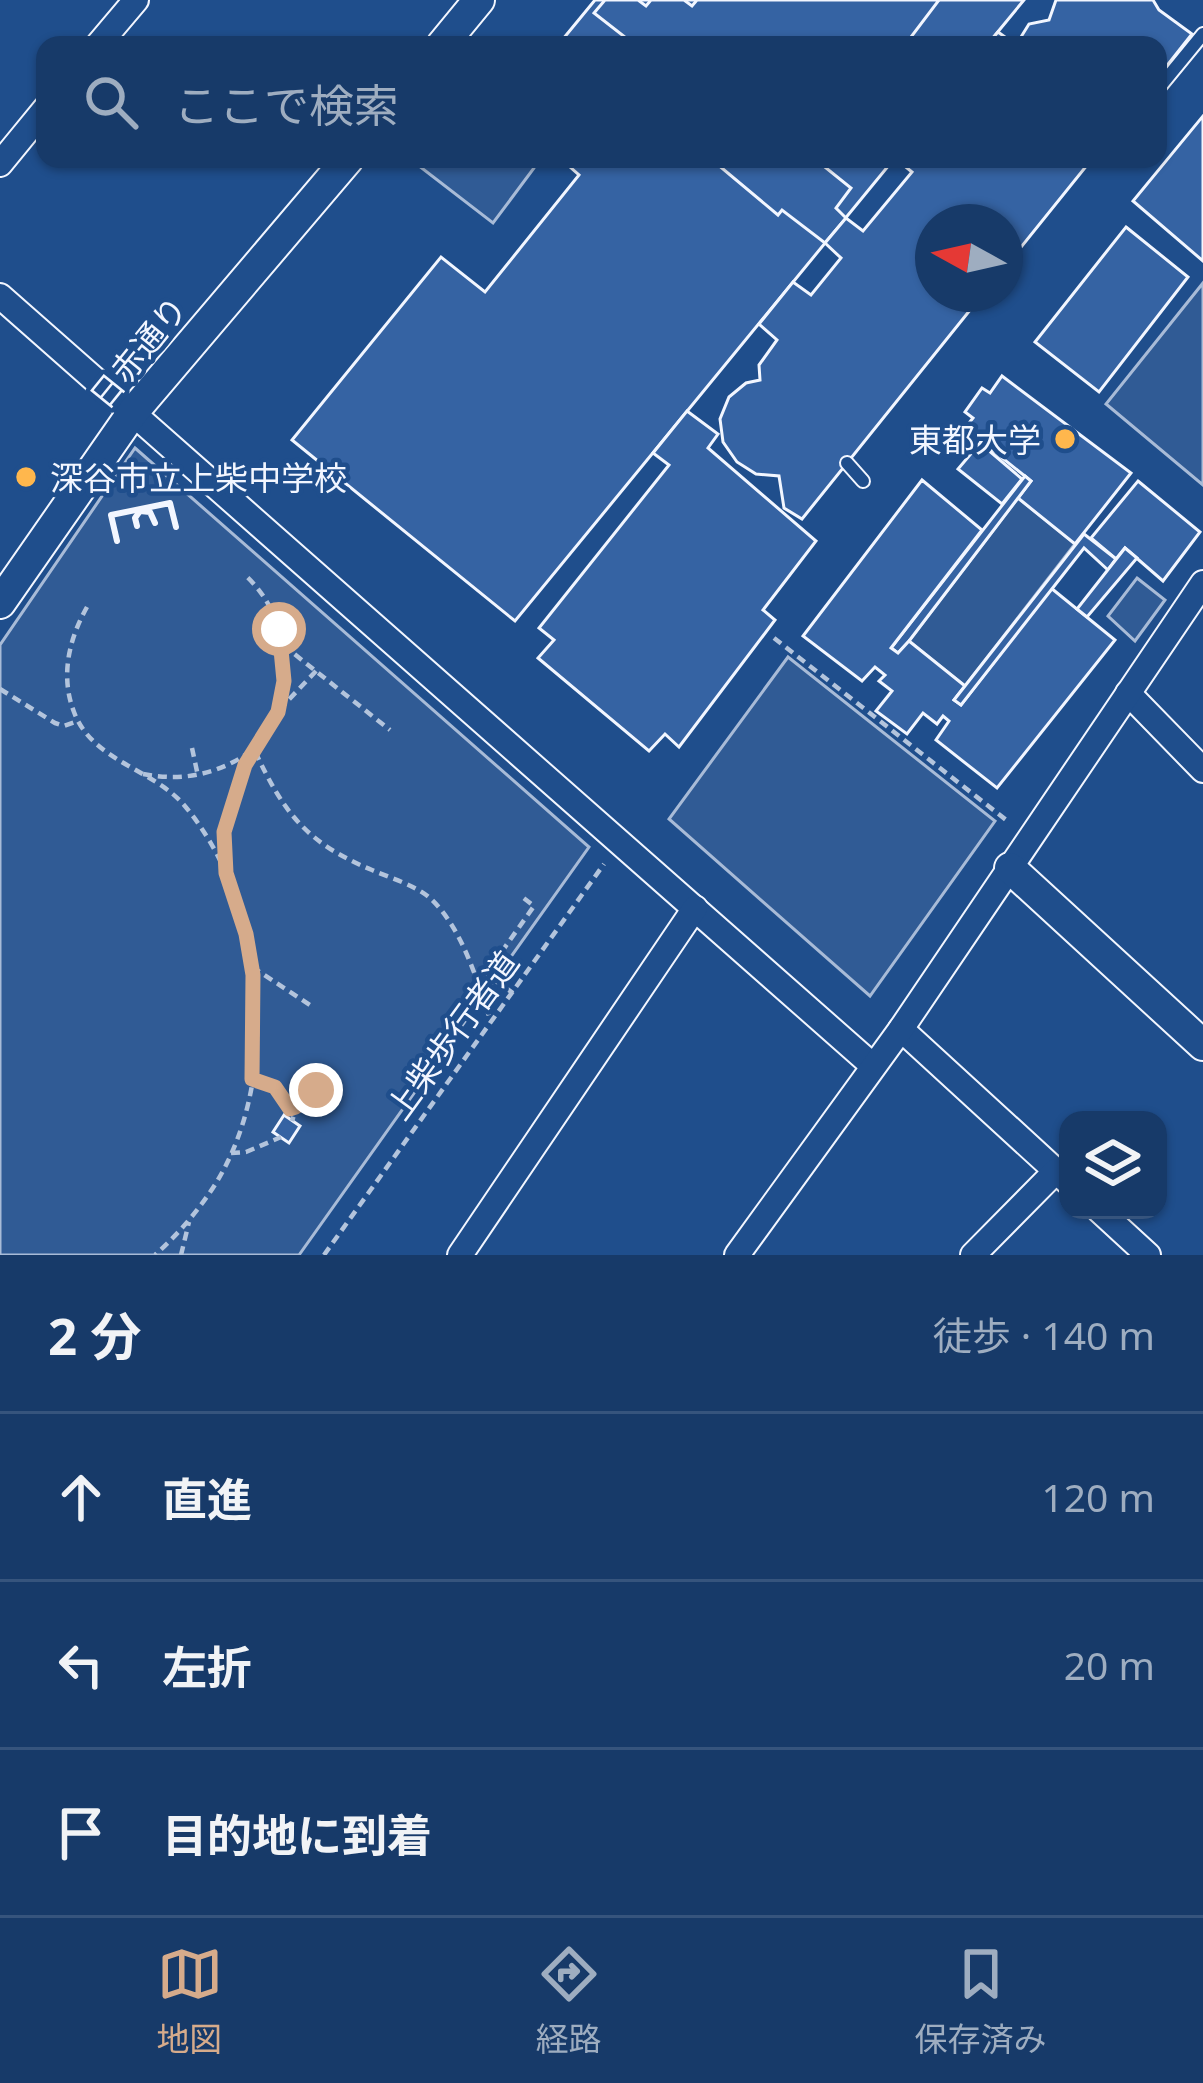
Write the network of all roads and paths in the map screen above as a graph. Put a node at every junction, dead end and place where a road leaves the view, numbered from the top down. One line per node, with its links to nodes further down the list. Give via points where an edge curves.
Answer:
1 (136, 0): 4 (street)
2 (478, 0): 5 (street)
3 (1203, 34): 6 (lane)
4 (106, 36)
5 (449, 36)
6 (1167, 78)
7 (36, 121): 8 (street)
8 (0, 164)
9 (340, 168): 11 (street, 日赤通り)
10 (0, 296): 11 (street)
11 (133, 412): 16 (street, 日赤通り); 32 (street)
12 (847, 463): 13 (lane)
13 (863, 482)
14 (246, 576): 19 (path, via 270,605)
15 (1203, 584): 22 (street)
16 (0, 603)
17 (87, 607): 24 (path, via 68,661)
18 (774, 638): 31 (path)
19 (283, 644): 20 (path); 23 (path)
20 (316, 671): 23 (path); 25 (path)
21 (0, 689): 24 (path, via 55,723)
22 (1128, 693): 28 (street); 33 (street)
23 (278, 712): 27 (path)
24 (78, 721): 29 (path)
25 (390, 730)
26 (193, 748): 30 (path)
27 (254, 749): 30 (path); 34 (path, via 224,832); 40 (path, via 289,816 318,843 425,893 441,909)
28 (1203, 770)
29 (137, 772): 30 (path); 34 (path, via 181,800)
30 (198, 776)
31 (1010, 823)
32 (618, 844): 36 (street); 38 (path, 上柴歩行者道)
33 (1010, 868): 41 (street); 42 (street)
34 (226, 873): 37 (path)
35 (521, 896): 38 (path, via 533,906 486,974)
36 (694, 908): 43 (street); 57 (street)
37 (252, 967): 39 (path); 44 (path)
38 (513, 993): 40 (path, 上柴歩行者道)
39 (310, 1005)
40 (491, 1022): 56 (path, 上柴歩行者道)
41 (901, 1028): 43 (street); 50 (street)
42 (1203, 1045)
43 (872, 1066): 58 (street)
44 (252, 1079): 46 (path, via 275,1087); 49 (path)
45 (322, 1085): 46 (path, via 303,1089)
46 (290, 1109): 47 (path)
47 (292, 1121)
48 (281, 1137): 49 (path)
49 (231, 1153): 52 (path)
50 (1059, 1174)
51 (1059, 1180): 59 (street)
52 (191, 1216): 54 (path); 55 (path)
53 (1109, 1219): 60 (street)
54 (155, 1255)
55 (181, 1255)
56 (324, 1255)
57 (460, 1255)
58 (737, 1255)
59 (973, 1255)
60 (1148, 1255)

